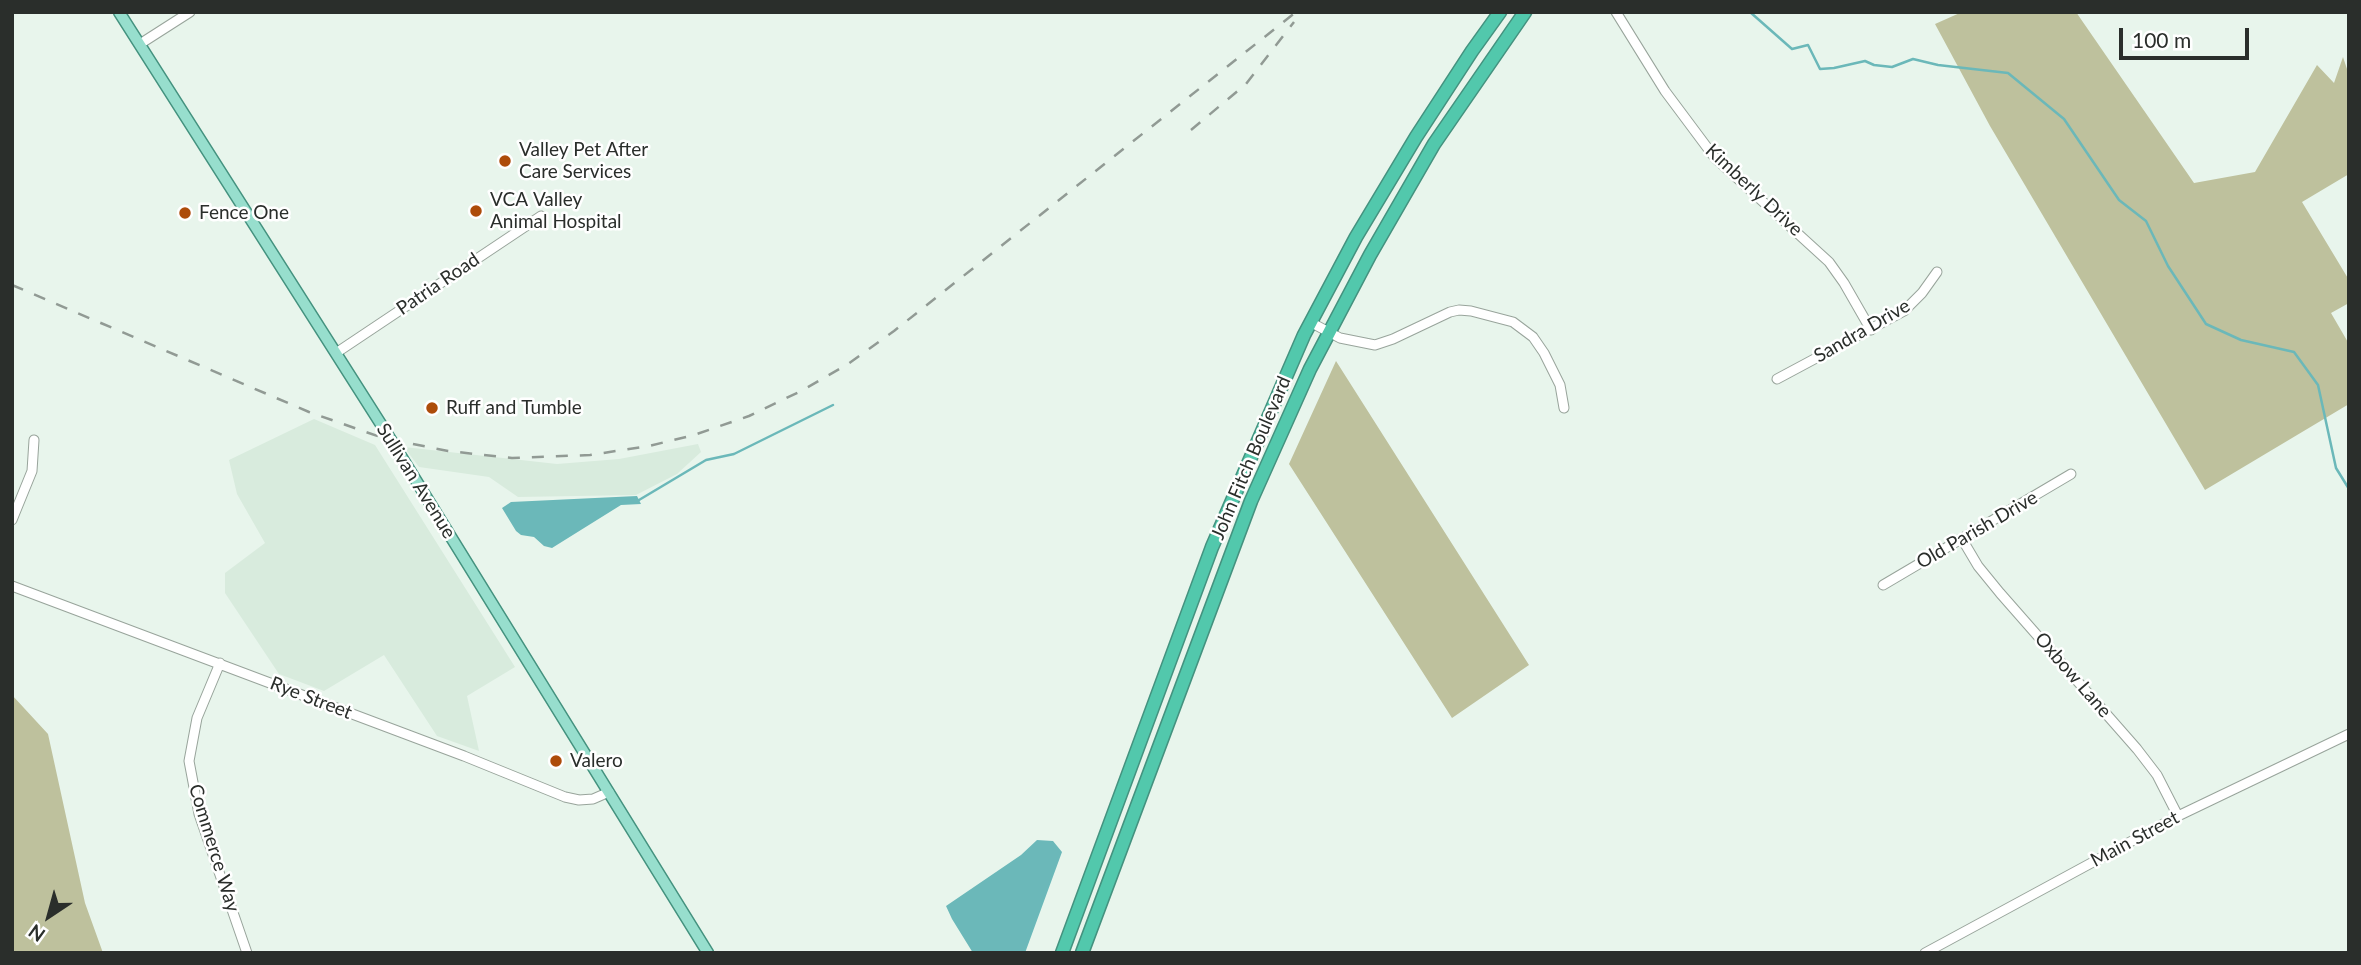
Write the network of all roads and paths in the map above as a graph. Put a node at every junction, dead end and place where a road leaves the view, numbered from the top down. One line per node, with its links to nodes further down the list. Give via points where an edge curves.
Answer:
1 (120, 12): 7 (main road, Sullivan Avenue)
2 (190, 12): 7 (street)
3 (1500, 12): 6 (highway, John Fitch Boulevard)
4 (1525, 12): 8 (highway, John Fitch Boulevard)
5 (1616, 12): 14 (street, Kimberly Drive, via 1665,91 1715,158 1829,262)
6 (1482, 37): 8 (highway); 9 (highway, John Fitch Boulevard)
7 (140, 44): 16 (main road, Sullivan Avenue)
8 (1499, 48): 10 (highway, John Fitch Boulevard)
9 (1413, 141): 10 (highway); 13 (highway, John Fitch Boulevard)
10 (1430, 151): 15 (highway, John Fitch Boulevard)
11 (541, 216): 16 (street, Patria Road)
12 (1937, 272): 14 (street, Sandra Drive, via 1905,311)
13 (1310, 323): 15 (street); 26 (highway, John Fitch Boulevard, via 1212,547)
14 (1871, 330): 17 (street, Sandra Drive)
15 (1328, 332): 18 (street, via 1375,345 1459,310 1513,322 1533,337 1544,353 1560,384); 27 (highway, John Fitch Boulevard, via 1251,501)
16 (336, 353): 29 (main road, Sullivan Avenue)
17 (1777, 379)
18 (1564, 408)
19 (34, 440): 21 (street, via 32,471)
20 (2071, 474): 22 (street, Old Parish Drive)
21 (12, 520)
22 (1962, 539): 23 (street, Old Parish Drive); 30 (street, Oxbow Lane, via 2000,593 2137,749)
23 (1883, 585)
24 (12, 586): 25 (street, Rye Street)
25 (220, 663): 29 (street, Rye Street, via 565,797 593,799); 31 (street, Commerce Way, via 197,718 189,761 199,814)
26 (1163, 680): 27 (highway); 33 (highway, John Fitch Boulevard)
27 (1181, 687): 34 (highway, John Fitch Boulevard)
28 (2349, 734): 30 (street, Main Street)
29 (609, 792): 32 (main road, Sullivan Avenue)
30 (2178, 816): 35 (street, Main Street)
31 (247, 953)
32 (708, 953)
33 (1062, 953)
34 (1082, 953)
35 (1925, 953)

